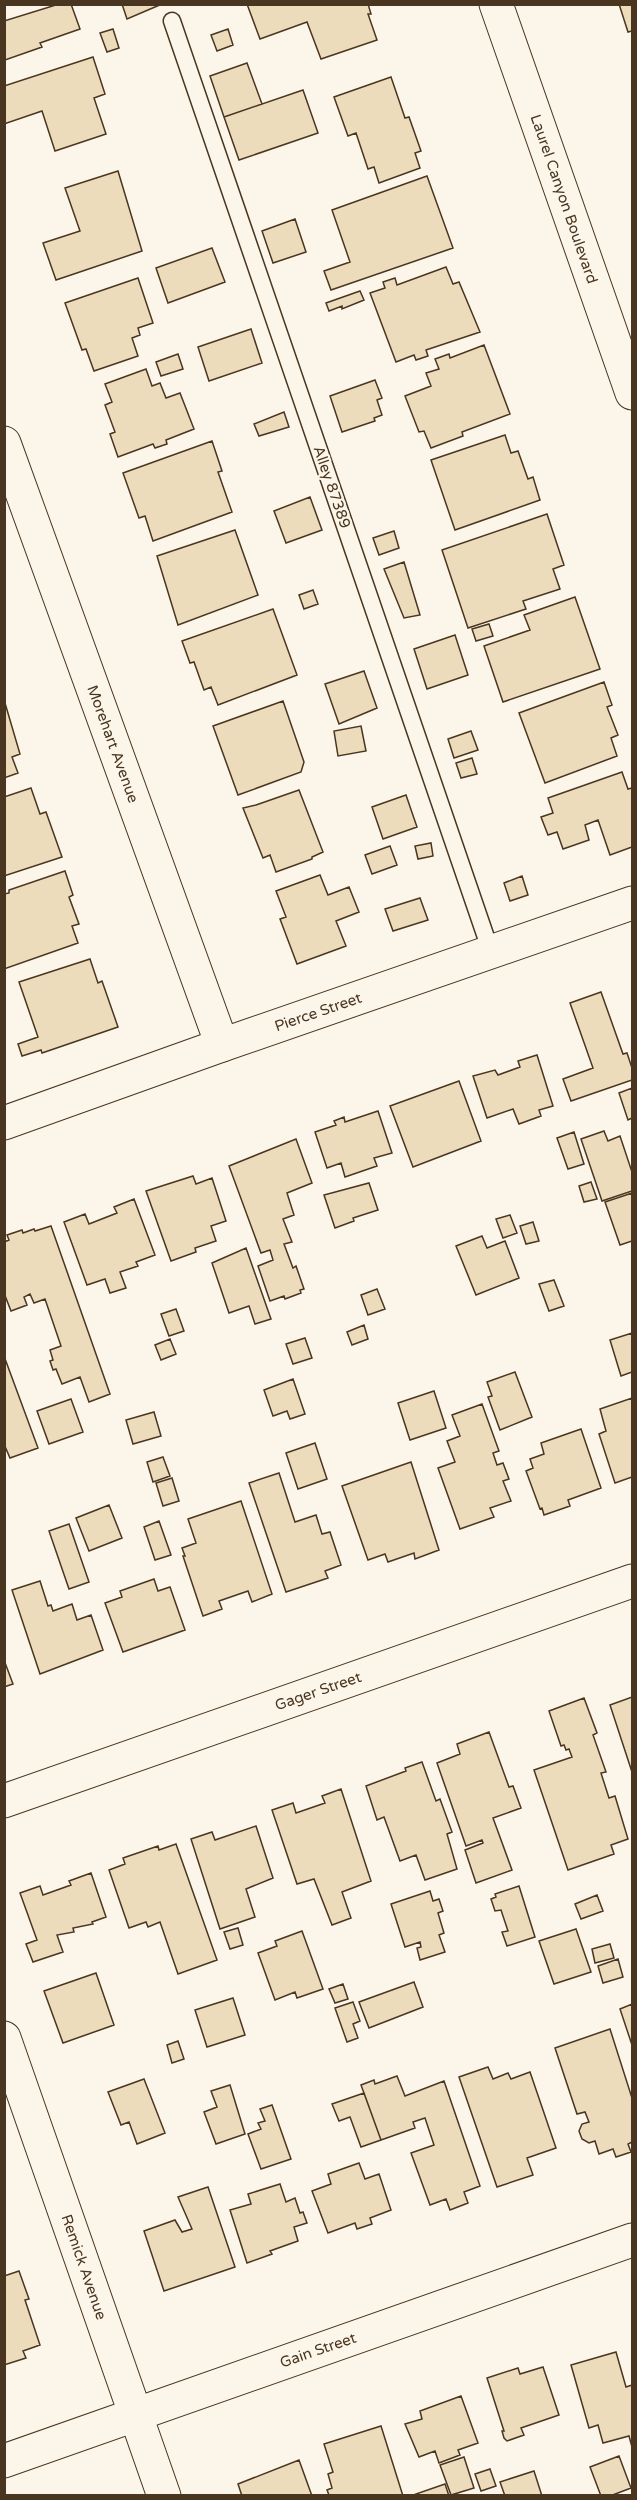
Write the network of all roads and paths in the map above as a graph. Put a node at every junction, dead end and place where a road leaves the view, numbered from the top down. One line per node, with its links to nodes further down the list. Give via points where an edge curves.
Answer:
1 (496, 4): 3 (street, Laurel Canyon Boulevard)
2 (172, 21): 6 (lane, Alley 87389)
3 (633, 393)
4 (4, 443): 7 (street, Morehart Avenue)
5 (633, 903): 6 (street, Pierce Street)
6 (491, 952): 7 (street, Pierce Street)
7 (222, 1045): 8 (street, Pierce Street)
8 (4, 1123)
9 (633, 1581): 10 (street, Gager Street)
10 (4, 1801)
11 (4, 2038): 13 (street, Remick Avenue)
12 (633, 2240): 13 (street, Gain Street)
13 (136, 2414): 14 (street, Gain Street); 15 (street, Remick Avenue)
14 (4, 2461)
15 (164, 2496)

